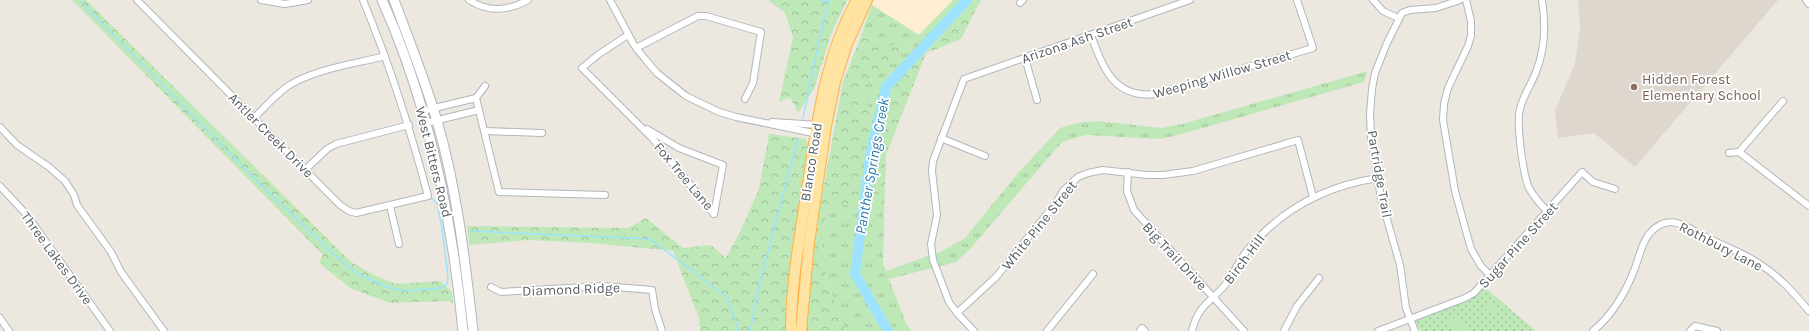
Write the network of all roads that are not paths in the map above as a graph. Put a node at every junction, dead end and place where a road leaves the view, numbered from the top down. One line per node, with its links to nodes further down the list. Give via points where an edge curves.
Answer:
1 (137, 0): 36 (street, Antler Creek Drive)
2 (261, 0): 3 (street, via 285,4)
3 (308, 0)
4 (363, 0): 24 (street)
5 (382, 0): 34 (main road, West Bitters Road, via 400,43)
6 (394, 0): 32 (main road, West Bitters Road)
7 (469, 0): 8 (street, via 485,8 501,10)
8 (528, 0)
9 (610, 0): 21 (street)
10 (857, 0): 43 (main road, Blanco Road, via 825,81)
11 (867, 0): 43 (main road, Blanco Road, via 844,52)
12 (1190, 0): 22 (street, Arizona Ash Street)
13 (1297, 0): 22 (street, Weeping Willow Street, via 1313,48 1162,93 1146,95 1131,92 1113,81 1101,63)
14 (1373, 0): 20 (street, via 1383,11)
15 (1460, 0): 20 (street, via 1436,8 1405,11)
16 (1466, 0): 64 (street, via 1471,21 1471,36 1448,88 1443,120 1455,191 1471,248 1481,266)
17 (1542, 0): 59 (street, via 1545,23 1543,48 1521,105 1518,121 1529,187)
18 (1806, 0): 19 (street)
19 (1809, 4)
20 (1398, 18): 52 (street, Partridge Trail, via 1380,58 1372,89 1371,137)
21 (628, 35): 23 (street); 37 (street, Fox Tree Lane, via 582,68)
22 (1091, 35): 25 (street, Arizona Ash Street)
23 (636, 48): 28 (street, via 698,16 761,32 753,83); 39 (street, via 657,73 686,96 736,118)
24 (385, 56): 36 (street, via 298,80 280,92); 41 (street)
25 (1025, 58): 29 (street); 46 (street, Arizona Ash Street, via 964,79)
26 (485, 86): 27 (street)
27 (476, 98): 31 (street); 33 (street)
28 (745, 99)
29 (1037, 100)
30 (1783, 101): 47 (street)
31 (456, 103): 32 (street); 35 (street)
32 (433, 109): 34 (street); 38 (main road, West Bitters Road)
33 (479, 110): 35 (street); 44 (street)
34 (422, 111): 40 (main road, West Bitters Road)
35 (460, 115): 38 (street)
36 (254, 118): 50 (street, Antler Creek Drive)
37 (635, 120): 37 (street, Fox Tree Lane, via 672,160 714,214 722,165 679,148)
38 (437, 121): 40 (street); 61 (main road, West Bitters Road)
39 (760, 121): 43 (street); 43 (street)
40 (426, 123): 62 (main road, West Bitters Road, via 443,190)
41 (409, 125): 50 (street, via 336,144); 57 (street, Antler Creek Drive, via 428,196)
42 (0, 127): 74 (street, via 17,145 50,167 65,181 121,272)
43 (821, 130): 78 (main road, Blanco Road, via 800,235); 79 (main road, Blanco Road)
44 (485, 132): 45 (street); 55 (street, via 499,192)
45 (542, 133)
46 (941, 138): 49 (street); 69 (street, via 932,166 937,215 932,254 945,293)
47 (1739, 152): 48 (street); 58 (street)
48 (1730, 153)
49 (985, 156)
50 (305, 170): 57 (street, Antler Creek Drive, via 349,211 364,212)
51 (1128, 172): 56 (street, White Pine Street, via 1163,175 1193,170 1298,140); 67 (street, Big Trail Drive, via 1127,191 1134,210); 69 (street, White Pine Street, via 1093,171 1070,183 996,277)
52 (1378, 178): 56 (street, Birch Hill, via 1341,186); 71 (street, Partridge Trail, via 1384,211 1400,265)
53 (0, 186): 73 (street, Three Lakes Drive, via 26,214)
54 (1615, 189): 59 (street, Sugar Pine Street, via 1593,182 1582,172)
55 (605, 195)
56 (1313, 197): 67 (street, Birch Hill, via 1288,211 1263,233 1245,253 1225,286)
57 (390, 206): 60 (street)
58 (1809, 206)
59 (1548, 212): 64 (street, Sugar Pine Street)
60 (399, 244)
61 (466, 264): 62 (main road); 76 (main road, West Bitters Road)
62 (455, 265): 75 (main road, West Bitters Road)
63 (1093, 274): 81 (street)
64 (1491, 276): 71 (street, Sugar Pine Street, via 1465,298)
65 (1319, 278): 84 (street, via 1297,306)
66 (491, 286): 77 (street, Diamond Ridge, via 501,292 603,286 652,290)
67 (1213, 297): 82 (street, Birch Hill, via 1202,307); 83 (street, Big Trail Drive)
68 (1809, 311): 87 (street, Rothbury Lane, via 1787,286 1758,262 1679,223 1664,224 1649,234 1621,297)
69 (957, 314): 80 (street)
70 (0, 318): 72 (street)
71 (1410, 319): 85 (street, Sugar Pine Street); 86 (street, Partridge Trail)
72 (9, 331)
73 (110, 331)
74 (164, 331)
75 (462, 331)
76 (473, 331)
77 (662, 331)
78 (791, 331)
79 (801, 331)
80 (974, 331)
81 (1046, 331)
82 (1192, 331)
83 (1244, 331)
84 (1284, 331)
85 (1378, 331)
86 (1415, 331)
87 (1593, 331)
88 (1690, 331): 89 (street, via 1695,326)
89 (1717, 331)

